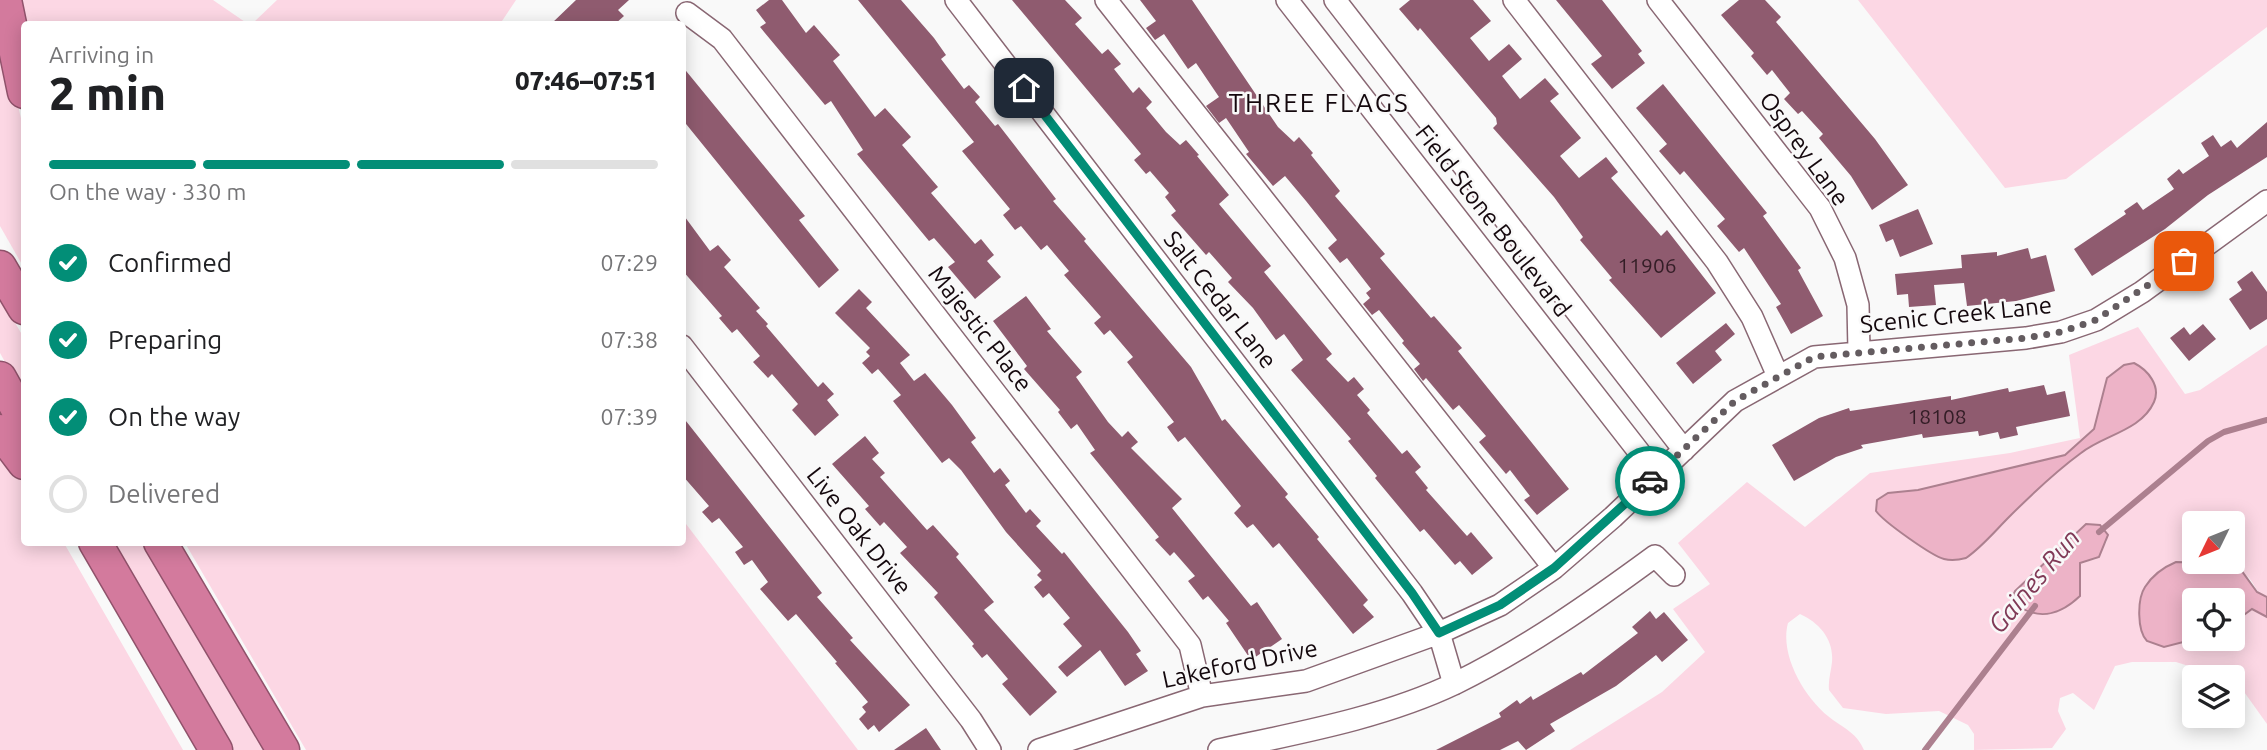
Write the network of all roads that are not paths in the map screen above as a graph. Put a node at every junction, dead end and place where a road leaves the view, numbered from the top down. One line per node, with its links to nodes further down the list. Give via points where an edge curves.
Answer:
1 (5, 0): 9 (highway)
2 (956, 0): 28 (street, Salt Cedar Lane)
3 (1106, 0): 25 (street)
4 (1287, 0): 21 (street, Field Stone Boulevard)
5 (1335, 0): 19 (street, Field Stone Boulevard)
6 (1514, 0): 15 (street, via 1717,262 1752,317)
7 (1658, 0): 14 (street, Osprey Lane, via 1819,208 1845,258 1858,304)
8 (687, 13): 30 (street, Majestic Place, via 722,39 1191,645)
9 (21, 77)
10 (2267, 201): 14 (street, Scenic Creek Lane, via 2096,320 2026,338)
11 (0, 267): 12 (highway)
12 (21, 303)
13 (686, 351): 33 (street, Live Oak Drive, via 971,719)
14 (1859, 351): 15 (street, Scenic Creek Lane, via 1814,357)
15 (1778, 376): 19 (street, Scenic Creek Lane, via 1735,401)
16 (0, 378): 17 (highway)
17 (21, 416)
18 (0, 431): 20 (highway)
19 (1684, 450): 21 (street, Lakeford Drive)
20 (21, 459)
21 (1657, 475): 25 (street, Lakeford Drive)
22 (87, 546): 27 (highway)
23 (96, 546): 27 (highway)
24 (165, 546): 32 (highway)
25 (1554, 568): 28 (street, Lakeford Drive, via 1500,605)
26 (1674, 575): 29 (street, via 1655,556 1541,637)
27 (130, 603): 31 (highway)
28 (1439, 633): 29 (street, Salt Cedar Lane); 30 (street, Lakeford Drive, via 1306,681)
29 (1454, 684): 35 (street, via 1385,709)
30 (1202, 696): 34 (street, Lakeford Drive)
31 (216, 750)
32 (283, 750)
33 (990, 750)
34 (1039, 750)
35 (1219, 750)

